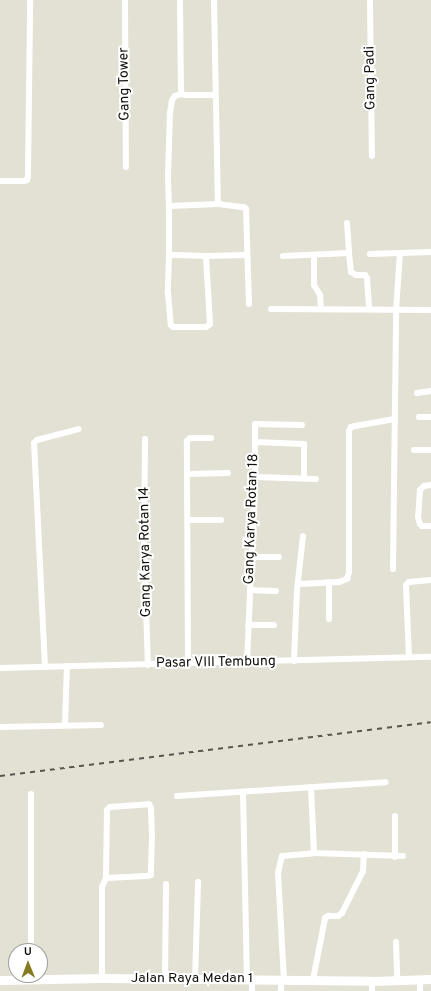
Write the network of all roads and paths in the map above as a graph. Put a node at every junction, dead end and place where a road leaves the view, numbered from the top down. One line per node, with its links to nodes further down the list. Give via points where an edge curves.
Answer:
1 (30, 0): 10 (street, via 28,176 24,181)
2 (124, 0): 9 (street, Gang Tower)
3 (180, 0): 6 (street)
4 (214, 0): 7 (street)
5 (370, 0): 8 (street, Gang Padi)
6 (182, 94): 7 (street); 12 (street, via 172,100 170,113)
7 (216, 95): 11 (street)
8 (372, 156)
9 (126, 167)
10 (0, 181)
11 (218, 204): 12 (street); 19 (street, via 239,205 246,209)
12 (169, 207): 18 (street)
13 (347, 223): 15 (street)
14 (431, 252): 16 (street)
15 (349, 253): 22 (street); 25 (street, via 351,272 368,278)
16 (400, 253): 17 (street); 28 (street)
17 (370, 254)
18 (169, 255): 20 (street); 20 (street, via 168,293 170,324 173,327 204,327 210,324)
19 (246, 255): 20 (street); 23 (street)
20 (206, 256)
21 (283, 256): 22 (street)
22 (314, 256): 24 (street, via 314,285 320,295)
23 (249, 304)
24 (321, 308): 25 (street); 26 (street)
25 (369, 308): 28 (street)
26 (271, 309)
27 (431, 310): 28 (street)
28 (396, 311): 33 (street)
29 (431, 391): 30 (street)
30 (417, 393)
31 (420, 417): 32 (street)
32 (431, 417)
33 (394, 419): 53 (street); 55 (street, via 351,427 349,431 349,572 347,579)
34 (302, 425): 38 (street, Gang Karya Rotan 18, via 255,424)
35 (79, 430): 69 (street, via 37,440 34,443)
36 (211, 438): 42 (street, via 188,440)
37 (145, 439): 67 (street, Gang Karya Rotan 14, via 144,547)
38 (255, 442): 43 (street, Gang Karya Rotan 18); 44 (street, via 304,444)
39 (414, 450): 40 (street)
40 (431, 450)
41 (228, 473): 42 (street)
42 (188, 474): 47 (street)
43 (254, 477): 44 (street); 51 (street, Gang Karya Rotan 18)
44 (304, 478): 45 (street)
45 (316, 479)
46 (431, 485): 49 (street, via 420,490 418,517 422,526)
47 (188, 520): 48 (street); 66 (street)
48 (221, 520)
49 (431, 526)
50 (303, 536): 56 (street)
51 (251, 557): 52 (street); 57 (street, Gang Karya Rotan 18)
52 (278, 557)
53 (393, 569)
54 (431, 580): 62 (street, via 409,582 406,585)
55 (329, 582): 56 (street); 59 (street)
56 (299, 584): 64 (street)
57 (250, 590): 58 (street); 61 (street, Gang Karya Rotan 18)
58 (276, 591)
59 (330, 619)
60 (274, 624): 61 (street)
61 (248, 625): 65 (street, Gang Karya Rotan 18)
62 (409, 657): 63 (street, Pasar VIII Tembung); 64 (street, Pasar VIII Tembung)
63 (431, 657)
64 (294, 662): 65 (street, Pasar VIII Tembung)
65 (247, 663): 66 (street, Pasar VIII Tembung)
66 (188, 664): 67 (street, Pasar VIII Tembung)
67 (148, 665): 68 (street, Pasar VIII Tembung)
68 (67, 666): 69 (street, Pasar VIII Tembung); 71 (street)
69 (45, 667): 70 (street, Pasar VIII Tembung)
70 (0, 668)
71 (66, 725): 72 (street); 73 (street)
72 (101, 725)
73 (0, 726)
74 (386, 782): 75 (street)
75 (311, 787): 76 (street); 80 (street)
76 (243, 792): 78 (street); 93 (street)
77 (31, 794): 88 (street)
78 (177, 796)
79 (395, 816): 83 (street)
80 (314, 854): 81 (street); 96 (street, via 282,856 278,873)
81 (364, 854): 83 (street); 97 (street, via 363,871 342,913 325,918)
82 (403, 856): 83 (street)
83 (395, 857)
84 (106, 878): 84 (street, via 151,875 151,808 148,804 110,807 107,810); 90 (street, via 102,887)
85 (198, 882): 92 (street)
86 (166, 884): 91 (street)
87 (396, 942): 98 (street)
88 (32, 943)
89 (48, 977): 90 (street, Jalan Raya Medan 1)
90 (102, 978): 91 (street, Jalan Raya Medan 1)
91 (165, 979): 92 (street, Jalan Raya Medan 1, via 183,983)
92 (195, 979): 93 (street, Jalan Raya Medan 1)
93 (249, 979): 96 (street, Jalan Raya Medan 1); 100 (street)
94 (420, 979): 95 (street, Jalan Raya Medan 1); 98 (street, Jalan Raya Medan 1); 103 (street)
95 (431, 979)
96 (282, 980): 97 (street, Jalan Raya Medan 1); 101 (street)
97 (313, 980): 99 (street, Jalan Raya Medan 1)
98 (397, 980): 99 (street, Jalan Raya Medan 1)
99 (372, 981): 102 (street)
100 (252, 991)
101 (281, 991)
102 (372, 991)
103 (420, 991)

